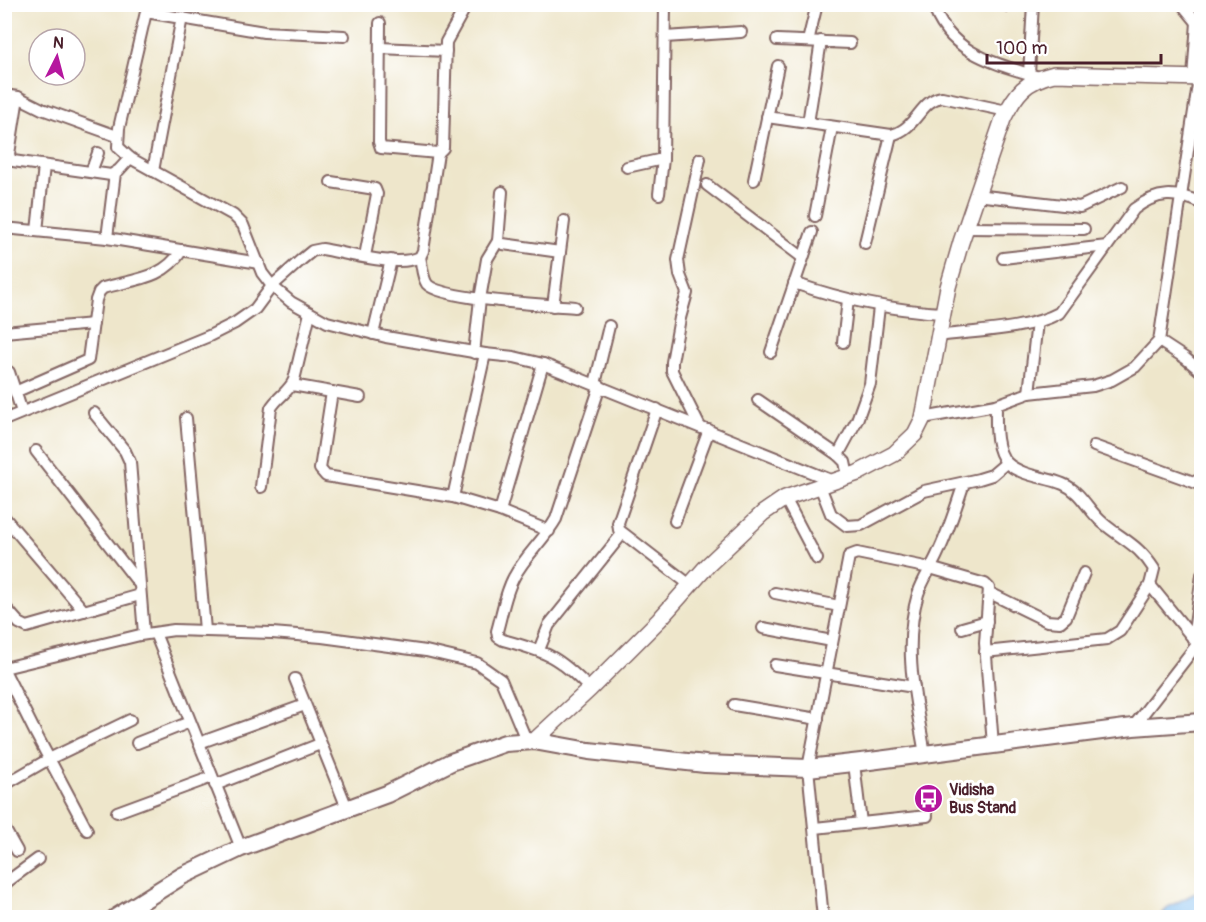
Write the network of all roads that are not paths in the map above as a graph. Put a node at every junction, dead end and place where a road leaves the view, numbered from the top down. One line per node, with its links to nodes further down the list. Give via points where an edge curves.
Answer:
1 (665, 4): 12 (street)
2 (817, 4): 14 (street)
3 (933, 4): 20 (street, via 945,30 967,50)
4 (1032, 4): 20 (street)
5 (1182, 4): 9 (street)
6 (462, 6): 18 (street, via 446,42)
7 (182, 17): 11 (street, via 264,32); 29 (street, via 146,12); 37 (street)
8 (380, 23): 17 (street)
9 (1199, 25): 21 (street)
10 (741, 32): 12 (street)
11 (344, 36)
12 (664, 38): 33 (street)
13 (777, 40): 14 (street)
14 (808, 41): 15 (street)
15 (821, 42): 16 (street); 26 (street)
16 (850, 43)
17 (380, 48): 18 (street); 31 (street, via 381,148)
18 (446, 51): 31 (street, via 443,148)
19 (778, 66): 25 (street)
20 (1034, 76): 21 (main road); 24 (main road)
21 (1198, 78): 47 (street)
22 (4, 95): 23 (street)
23 (18, 97): 29 (street); 35 (street, via 9,158)
24 (1007, 111): 28 (street, via 935,98 909,127); 46 (main road)
25 (767, 117): 26 (street); 40 (street)
26 (808, 123): 27 (street)
27 (832, 127): 28 (street); 49 (street)
28 (891, 135): 58 (street)
29 (117, 136): 32 (street, via 118,147)
30 (98, 153): 38 (street)
31 (438, 153): 63 (street)
32 (130, 158): 37 (street); 39 (street)
33 (663, 159): 36 (street); 45 (street)
34 (700, 159): 104 (street, via 678,260 687,292 672,362 675,379)
35 (44, 166): 38 (street); 54 (street)
36 (627, 167)
37 (153, 171): 67 (street, via 233,215 243,225)
38 (91, 172): 39 (street)
39 (115, 173): 56 (street)
40 (754, 180)
41 (332, 182): 62 (street, via 375,189)
42 (707, 185): 64 (street)
43 (1122, 187): 46 (street, via 1080,207)
44 (502, 192): 57 (street)
45 (659, 194)
46 (976, 195): 52 (main road)
47 (1181, 195): 48 (street); 59 (street, via 1145,200 1134,208); 83 (street)
48 (1202, 202)
49 (815, 216)
50 (564, 221): 61 (street)
51 (4, 228): 54 (street)
52 (965, 228): 53 (street); 76 (main road)
53 (1084, 230)
54 (37, 231): 56 (street)
55 (812, 232): 64 (street)
56 (107, 238): 60 (street)
57 (498, 241): 61 (street); 70 (street, via 487,259)
58 (865, 243)
59 (1107, 246): 65 (street); 77 (street, via 1059,313)
60 (182, 250): 67 (street); 78 (street, via 169,267 148,278 103,288 96,300)
61 (560, 252): 72 (street)
62 (365, 256): 66 (street); 69 (street, via 312,251)
63 (420, 257): 66 (street); 70 (street, via 428,285)
64 (802, 257): 68 (street)
65 (1003, 258)
66 (391, 260): 81 (street)
67 (259, 263): 69 (street)
68 (794, 283): 71 (street); 85 (street)
69 (273, 286): 75 (street); 99 (street, via 255,309 235,323)
70 (480, 299): 72 (street); 86 (street)
71 (848, 300): 73 (street); 84 (street)
72 (553, 306): 74 (street)
73 (879, 307): 76 (street); 107 (street, via 870,384)
74 (575, 308)
75 (310, 313): 81 (street, via 327,322); 90 (street)
76 (942, 313): 82 (main road)
77 (1037, 322): 82 (street); 94 (street)
78 (93, 324): 80 (street); 92 (street, via 88,360)
79 (609, 326): 91 (street)
80 (4, 332)
81 (373, 334): 86 (street)
82 (938, 336): 102 (main road)
83 (1159, 341): 89 (street); 94 (street, via 1135,367 1112,380)
84 (843, 342)
85 (771, 352)
86 (479, 353): 87 (street); 114 (street)
87 (543, 364): 91 (street); 116 (street)
88 (9, 372): 92 (street)
89 (1202, 372)
90 (292, 385): 93 (street); 113 (street, via 271,408)
91 (597, 385): 98 (street); 119 (street)
92 (15, 392): 99 (street)
93 (332, 392): 95 (street); 114 (street, via 320,469 326,476)
94 (1029, 393): 97 (street)
95 (360, 397)
96 (758, 400): 107 (street)
97 (996, 405): 102 (street); 108 (street, via 997,435)
98 (657, 409): 104 (street); 120 (street, via 618,523)
99 (22, 412): 103 (street)
100 (94, 413): 127 (street, via 130,462)
101 (186, 418): 136 (street)
102 (923, 418): 109 (main road, via 915,434 894,454)
103 (4, 420)
104 (704, 429): 111 (street); 118 (street)
105 (1095, 446): 112 (street)
106 (36, 451): 127 (street)
107 (838, 455): 109 (street, via 845,462)
108 (1006, 463): 110 (street, via 992,475); 126 (street, via 1073,490 1101,522 1139,550 1154,569)
109 (848, 476): 111 (main road)
110 (964, 483): 111 (street, via 924,491 861,525 847,525 831,514); 122 (street, via 949,529)
111 (826, 484): 115 (main road)
112 (1202, 485)
113 (261, 487)
114 (453, 497): 116 (street)
115 (785, 498): 121 (street); 125 (main road, via 763,513)
116 (500, 511): 119 (street)
117 (4, 517): 132 (street)
118 (675, 521)
119 (549, 531): 140 (street, via 515,574 497,631 503,640)
120 (621, 534): 125 (street); 140 (street, via 549,625)
121 (817, 559)
122 (930, 568): 129 (street, via 985,584); 131 (street, via 852,554); 146 (street, via 913,614 910,644)
123 (1084, 573): 129 (street, via 1066,617 1060,622 1047,621)
124 (1202, 575): 139 (street)
125 (690, 585): 147 (main road)
126 (1150, 585): 139 (street); 141 (street, via 1120,631 1107,639)
127 (140, 590): 132 (street); 137 (street)
128 (775, 593): 131 (street)
129 (990, 593): 133 (street)
130 (4, 606): 132 (street, via 27,627)
131 (839, 606): 138 (street)
132 (84, 610)
133 (987, 621): 135 (street); 141 (street)
134 (763, 628): 138 (street)
135 (962, 628)
136 (205, 630): 137 (street); 155 (street, via 322,637 467,659 501,680)
137 (150, 633): 143 (street); 152 (street)
138 (832, 641): 144 (street)
139 (1199, 642): 154 (street)
140 (539, 650): 147 (street, via 570,668)
141 (985, 652): 159 (street)
142 (775, 665): 144 (street)
143 (4, 669): 161 (street)
144 (826, 674): 146 (street); 150 (street)
145 (295, 679): 148 (street)
146 (914, 687): 160 (street)
147 (590, 689): 155 (main road)
148 (305, 705): 157 (street); 158 (street)
149 (734, 705): 150 (street)
150 (818, 719): 163 (street)
151 (130, 720): 161 (street)
152 (190, 722): 156 (street); 157 (street)
153 (1202, 722): 154 (main road)
154 (1133, 727): 159 (main road)
155 (530, 741): 163 (main road, via 705,764); 166 (main road, via 484,749 387,794)
156 (137, 743)
157 (199, 743): 164 (street)
158 (320, 744): 164 (street); 166 (street)
159 (993, 745): 160 (main road)
160 (925, 754): 162 (main road)
161 (49, 759): 165 (street); 172 (street)
162 (854, 763): 163 (main road); 169 (street)
163 (808, 768): 171 (street)
164 (214, 781): 167 (street); 173 (street)
165 (4, 785)
166 (346, 808): 173 (main road)
167 (117, 812)
168 (927, 816): 169 (street)
169 (861, 823): 171 (street)
170 (4, 828): 174 (street)
171 (815, 828): 178 (street)
172 (87, 830)
173 (241, 848): 177 (main road, via 182,876)
174 (17, 851)
175 (38, 859): 176 (street)
176 (4, 884)
177 (115, 918)
178 (823, 918)

